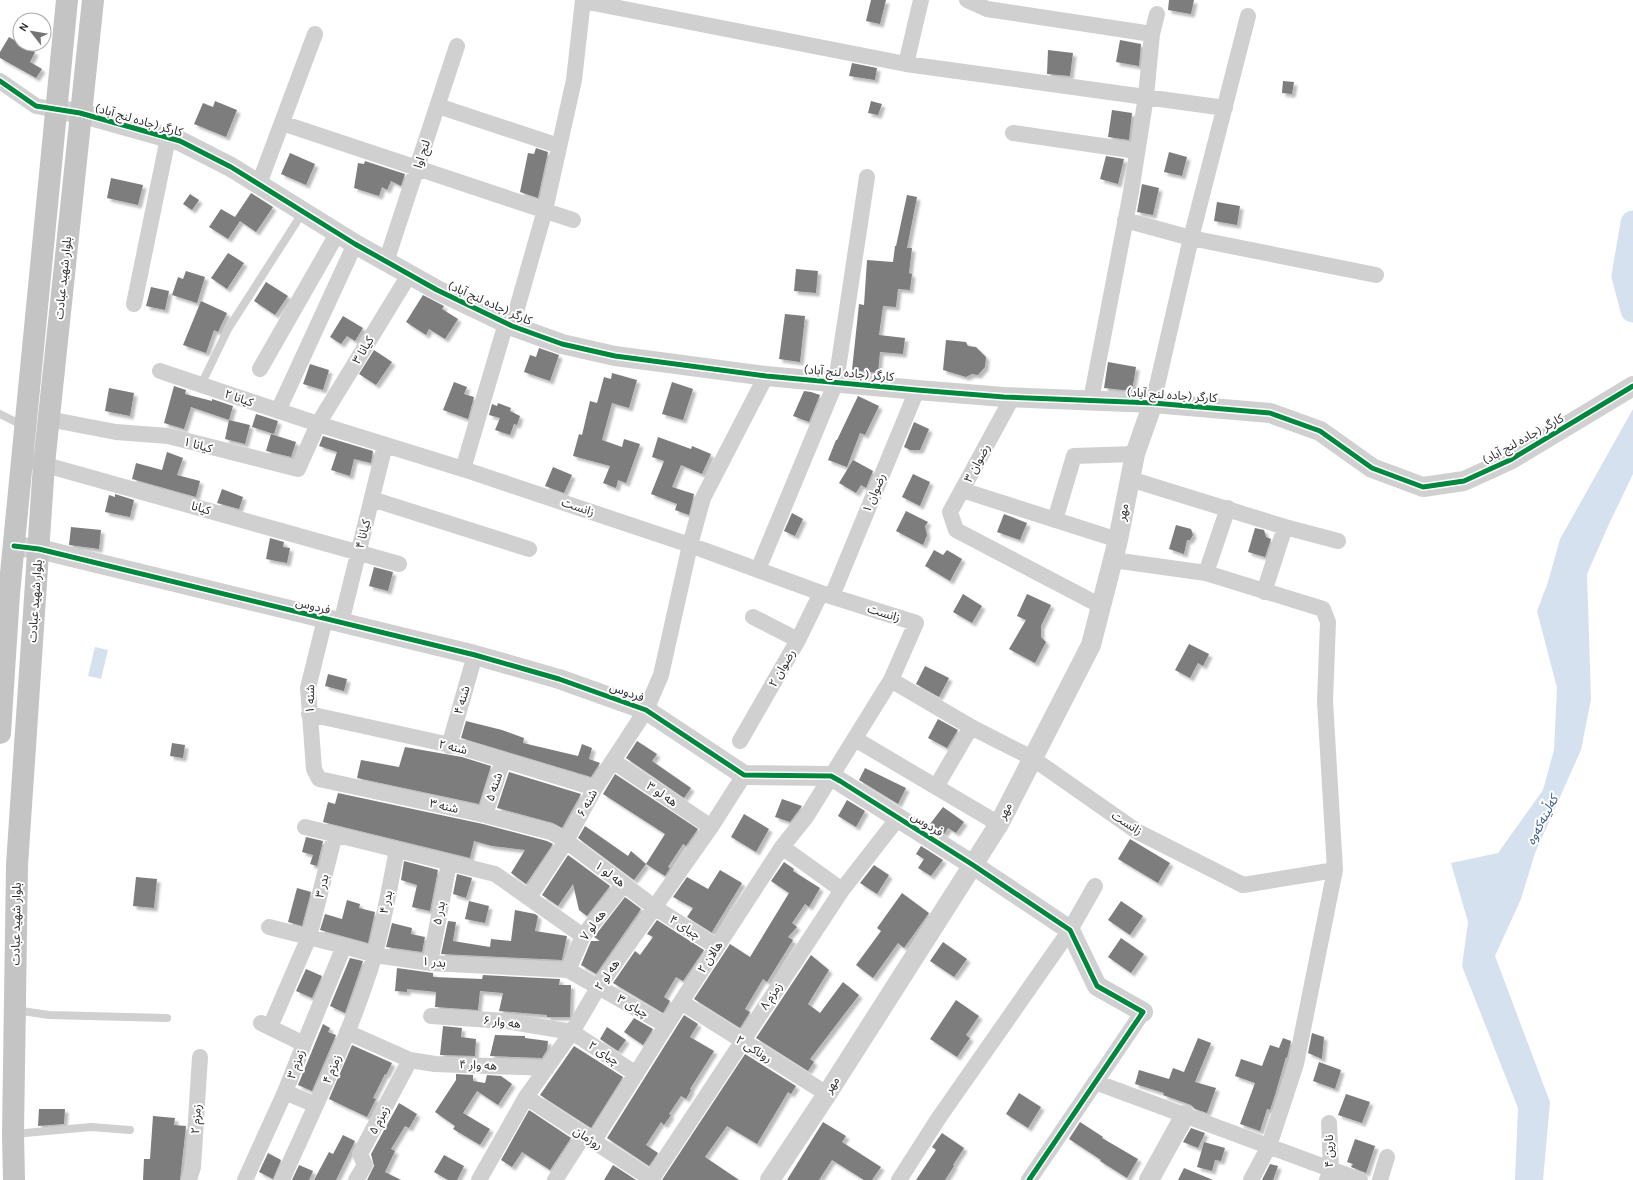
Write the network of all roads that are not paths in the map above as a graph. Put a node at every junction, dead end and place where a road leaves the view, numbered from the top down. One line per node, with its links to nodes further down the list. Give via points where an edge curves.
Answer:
1 (67, 0): 16 (main road, بلوار شهید عبادت)
2 (93, 0): 17 (main road, بلوار شهید عبادت)
3 (921, 0): 11 (street)
4 (967, 0): 9 (street, via 987,9)
5 (583, 1): 11 (street); 21 (street, via 574,80)
6 (1157, 14): 9 (street)
7 (1248, 16): 15 (street)
8 (315, 34): 18 (street)
9 (1152, 34): 13 (street)
10 (457, 46): 14 (street, لنج اوا)
11 (906, 64): 13 (street)
12 (0, 81): 16 (street, via 36,106)
13 (1146, 96): 15 (street); 22 (street)
14 (438, 106): 21 (street); 23 (street, لنج اوا)
15 (1225, 108): 30 (street)
16 (57, 110): 17 (street, کارگر (جاده لنج آباد)); 52 (main road, بلوار شهید عبادت)
17 (80, 113): 20 (street, کارگر (جاده لنج آباد)); 50 (main road, بلوار شهید عبادت)
18 (282, 123): 23 (street); 25 (street)
19 (1013, 133): 22 (street)
20 (168, 138): 25 (street, کارگر (جاده لنج آباد), via 200,151); 36 (street)
21 (559, 146): 26 (street)
22 (1137, 151): 29 (street)
23 (418, 168): 26 (street); 33 (street, لنج اوا)
24 (867, 177): 41 (street)
25 (259, 184): 27 (street, کارگر (جاده لنج آباد))
26 (545, 210): 28 (street); 37 (street)
27 (304, 211): 32 (street, کارگر (جاده لنج آباد)); 42 (lane, via 228,329)
28 (573, 220)
29 (1125, 220): 30 (street); 46 (street)
30 (1191, 238): 35 (street); 47 (street)
31 (333, 241): 38 (street)
32 (355, 244): 33 (street, کارگر (جاده لنج آباد)); 48 (street)
33 (386, 262): 34 (street, کارگر (جاده لنج آباد))
34 (409, 275): 37 (street, کارگر (جاده لنج آباد)); 51 (street, کیانا ۳)
35 (1376, 275)
36 (134, 304)
37 (509, 325): 40 (street, کارگر (جاده لنج آباد), via 562,344 615,356); 57 (street)
38 (260, 369)
39 (160, 371): 42 (street, کیانا ۲)
40 (766, 376): 41 (street, کارگر (جاده لنج آباد)); 66 (street, via 703,498)
41 (836, 382): 44 (street, کارگر (جاده لنج آباد)); 71 (street)
42 (201, 386): 48 (street, کیانا ۲)
43 (1631, 387): 47 (street, کارگر (جاده لنج آباد), via 1510,460 1464,481 1423,487 1372,468 1320,431 1270,413)
44 (917, 390): 45 (street, کارگر (جاده لنج آباد)); 76 (street, رضوان ۱)
45 (1012, 398): 46 (street, کارگر (جاده لنج آباد)); 59 (street, رضوان ۳)
46 (1092, 400): 47 (street, کارگر (جاده لنج آباد))
47 (1153, 403): 54 (street, مهر)
48 (278, 411): 51 (street, کیانا ۲)
49 (0, 414): 52 (lane)
50 (48, 419): 51 (street, کیانا ۱, via 116,432 168,436 298,469); 56 (main road, بلوار شهید عبادت)
51 (318, 424): 53 (street, زانست)
52 (26, 427): 55 (main road, بلوار شهید عبادت)
53 (385, 445): 57 (street, زانست); 60 (street, کیانا ۴)
54 (1135, 454): 58 (street, مهر); 62 (street, via 1074,456)
55 (23, 459): 56 (street, کیانا); 67 (main road, بلوار شهید عبادت)
56 (44, 464): 68 (main road, بلوار شهید عبادت); 70 (street, کیانا)
57 (463, 469): 66 (street, زانست)
58 (1130, 479): 61 (street); 64 (street, مهر)
59 (962, 490): 62 (street); 77 (street, رضوان ۳, via 950,512 956,530)
60 (372, 499): 69 (street); 70 (street, کیانا ۴)
61 (1228, 508): 63 (street); 74 (street)
62 (1055, 520): 64 (street)
63 (1285, 527): 65 (street); 75 (street)
64 (1118, 540): 72 (street, مهر)
65 (1338, 540)
66 (690, 545): 76 (street, زانست); 83 (street, via 661,674)
67 (14, 546): 68 (street, فردوس); 86 (main road, بلوار شهید عبادت)
68 (39, 549): 79 (street, فردوس); 108 (main road, بلوار شهید عبادت)
69 (529, 549)
70 (359, 552): 73 (street, کیانا); 79 (street, کیانا ۴)
71 (762, 560)
72 (1113, 560): 74 (street); 77 (street, مهر)
73 (399, 564)
74 (1206, 573): 75 (street)
75 (1264, 592): 110 (street, via 1322,609 1328,622 1325,701)
76 (826, 594): 80 (street, رضوان ۲); 82 (street, زانست, via 916,623)
77 (1101, 606): 90 (street, مهر, via 1091,645)
78 (753, 617): 80 (street)
79 (333, 621): 81 (street, فردوس); 84 (street, شنه ۱, via 308,688)
80 (798, 640): 88 (street, رضوان ۲)
81 (475, 655): 83 (street, فردوس, via 559,678); 89 (street, شنه ۴)
82 (891, 680): 85 (street, زانست); 87 (street)
83 (646, 710): 92 (street, شنه ۶); 93 (street, فردوس)
84 (309, 714): 89 (street, شنه ۲); 95 (street, شنه ۱, via 314,770)
85 (970, 727): 90 (street, زانست); 96 (street)
86 (0, 733)
87 (855, 738): 94 (street); 96 (street)
88 (740, 741)
89 (449, 746): 91 (street, شنه ۲)
90 (1032, 758): 100 (street, مهر); 110 (street, زانست, via 1138,832 1243,885)
91 (503, 760): 97 (street, شنه ۲); 98 (street, شنه ۵)
92 (613, 761): 97 (street, شنه ۶); 102 (street, هه لو ۳)
93 (744, 775): 94 (street); 102 (street, هه لو ۲)
94 (831, 776): 99 (street, فردوس); 105 (street, هالان ۲, via 806,817)
95 (319, 779): 98 (street, شنه ۳)
96 (936, 787): 100 (street)
97 (596, 788): 104 (street, شنه ۶)
98 (485, 815): 104 (street, شنه ۳, via 550,832)
99 (898, 818): 109 (street, فردوس); 113 (street, زمزم ۸)
100 (999, 824): 109 (street, مهر)
101 (305, 827): 103 (street)
102 (711, 827): 115 (street, هه لو ۲)
103 (336, 834): 106 (street); 119 (street, بدر ۳)
104 (566, 841): 111 (street, هه لو ۱); 114 (street, شنه ۶)
105 (782, 847): 113 (street); 121 (street, هالان ۲)
106 (397, 850): 107 (street); 122 (street, بدر ۴)
107 (449, 863): 114 (street, via 495,874); 123 (street, بدر ۵)
108 (8, 864): 127 (main road, بلوار شهید عبادت)
109 (973, 865): 117 (street, فردوس); 142 (street, مهر)
110 (1335, 870): 150 (street, via 1296,1064)
111 (624, 884): 115 (street, هه لو ۱); 118 (street, هه لو ۷)
112 (1096, 886): 117 (street)
113 (842, 890): 134 (street, زمزم ۸)
114 (529, 898): 118 (street)
115 (654, 907): 121 (street, چیای ۴); 125 (street, هه لو ۲)
116 (269, 927): 119 (street, بدر ۱)
117 (1070, 930): 128 (street, فردوس, via 1098,986); 162 (street, via 938,1119)
118 (583, 936): 124 (street, هه لو ۷)
119 (309, 937): 120 (street, بدر ۱); 135 (street, بدر ۳, via 266,1025)
120 (344, 946): 122 (street, بدر ۱); 135 (street, زمزم ۳)
121 (717, 947): 126 (street, هالان ۲)
122 (375, 955): 123 (street, بدر ۱); 132 (street, زمزم ۴)
123 (430, 963): 124 (street, بدر ۱)
124 (568, 970): 125 (street, بدر ۱)
125 (599, 986): 131 (street, چیای ۳); 133 (street, هه لو ۲)
126 (681, 1002): 131 (street, هالان ۲); 134 (street, روناکی ۲)
127 (15, 1010): 130 (lane, via 49,1016); 148 (main road, بلوار شهید عبادت)
128 (1142, 1012): 140 (street)
129 (431, 1016): 133 (street, هه وار ۶, via 506,1021)
130 (166, 1018)
131 (666, 1025): 139 (street, هالان ۲)
132 (347, 1032): 137 (street, هه وار ۴); 144 (street, زمزم ۴)
133 (572, 1032): 138 (street, هه لو ۲); 139 (street, چیای ۲)
134 (741, 1041): 142 (street, روناکی ۲); 160 (street, زمزم ۸)
135 (304, 1044): 141 (street, زمزم ۳)
136 (200, 1057): 154 (street, زمزم ۲, via 193,1167)
137 (410, 1060): 138 (street, هه وار ۴, via 435,1064); 157 (street, زمزم ۵, via 360,1154 365,1165)
138 (547, 1068): 143 (street, هه لو ۲)
139 (636, 1074): 149 (street, هالان ۲)
140 (1095, 1082): 145 (street); 163 (street)
141 (286, 1092): 144 (street); 155 (street, زمزم ۳)
142 (827, 1094): 161 (street, مهر)
143 (526, 1097): 149 (street, روژمان); 158 (street, هه لو ۲)
144 (316, 1105): 156 (street, زمزم ۴)
145 (1185, 1115): 150 (street); 164 (street)
146 (1329, 1122): 152 (street, نارین ۴)
147 (130, 1130): 148 (lane, via 91,1127)
148 (13, 1134): 153 (main road, بلوار شهید عبادت)
149 (588, 1139): 159 (street, هالان ۲); 160 (street, روژمان)
150 (1269, 1146): 152 (street); 165 (street)
151 (1387, 1157): 167 (street)
152 (1329, 1175): 166 (street)
153 (14, 1180)
154 (189, 1180)
155 (246, 1180)
156 (282, 1180)
157 (356, 1180)
158 (479, 1180)
159 (555, 1180)
160 (652, 1180)
161 (770, 1180)
162 (899, 1180)
163 (1028, 1180)
164 (1150, 1180)
165 (1251, 1180)
166 (1360, 1180)
167 (1380, 1180)

